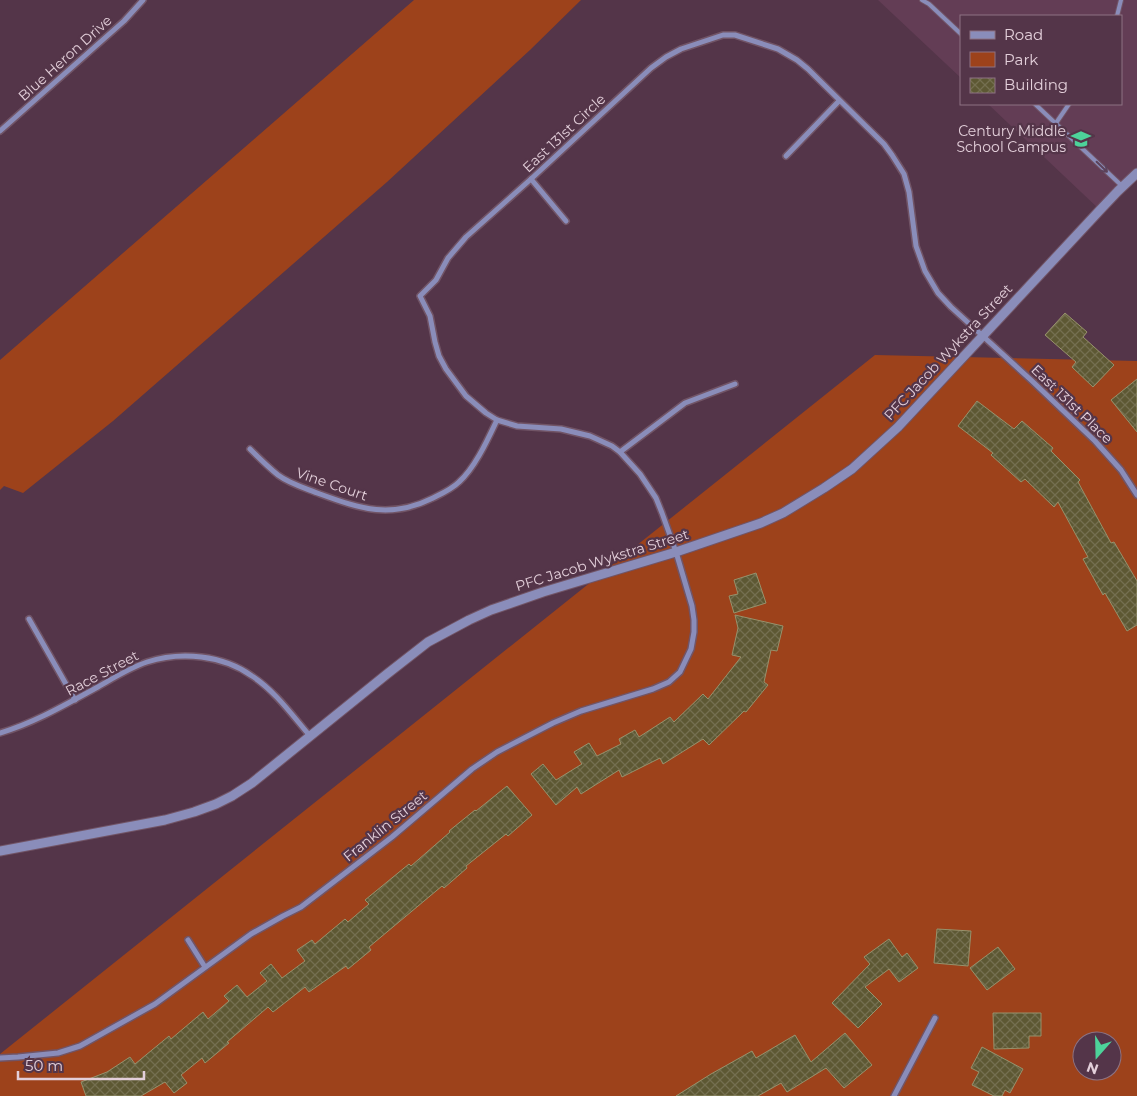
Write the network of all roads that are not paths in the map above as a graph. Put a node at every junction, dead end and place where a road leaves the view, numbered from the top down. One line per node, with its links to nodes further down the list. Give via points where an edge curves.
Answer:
1 (143, 0): 10 (street, Blue Heron Drive, via 124,21)
2 (922, 0): 5 (lane)
3 (1120, 0): 4 (lane)
4 (1116, 15)
5 (960, 33)
6 (839, 101): 11 (street); 13 (street, East 131st Circle, via 797,60 778,49 735,34 723,35 681,49 651,68); 16 (street, East 131st Circle, via 884,144 904,174 916,246 925,272 938,293)
7 (1036, 105): 9 (lane)
8 (1068, 105): 9 (lane)
9 (1056, 124): 14 (lane, one-way to 14)
10 (0, 131)
11 (786, 156)
12 (1137, 174): 14 (street, PFC Jacob Wykstra Street)
13 (531, 179): 15 (street); 18 (street, East 131st Circle, via 466,237 448,258 436,280 420,296 430,316 439,356 446,369 466,396)
14 (1123, 187): 16 (street, PFC Jacob Wykstra Street)
15 (566, 221)
16 (983, 337): 21 (street, East 131st Place, via 1095,441 1121,470); 22 (street, PFC Jacob Wykstra Street, via 898,427 852,469 783,513)
17 (735, 384): 20 (street, via 685,402)
18 (497, 420): 19 (street, Vine Court, via 460,482 423,503 405,509 366,509 292,484); 20 (street, East 131st Circle, via 590,436)
19 (250, 449)
20 (620, 452): 22 (street, East 131st Circle, via 656,498)
21 (1137, 495)
22 (676, 552): 26 (street, PFC Jacob Wykstra Street, via 543,592 469,620 428,642); 29 (street, Franklin Street, via 692,606 694,632 688,656 680,672 669,682 552,723 497,752 300,907 251,934)
23 (28, 619): 24 (street)
24 (75, 700): 25 (street, Race Street); 26 (street, Race Street, via 144,663 177,656 198,656 226,662 252,675)
25 (0, 734)
26 (310, 736): 27 (street, PFC Jacob Wykstra Street, via 252,783 216,804 165,820)
27 (0, 851)
28 (188, 940): 29 (street)
29 (205, 967): 31 (street, Franklin Street, via 155,1004 80,1046 52,1054)
30 (936, 1018): 32 (street)
31 (0, 1058)
32 (894, 1096)

